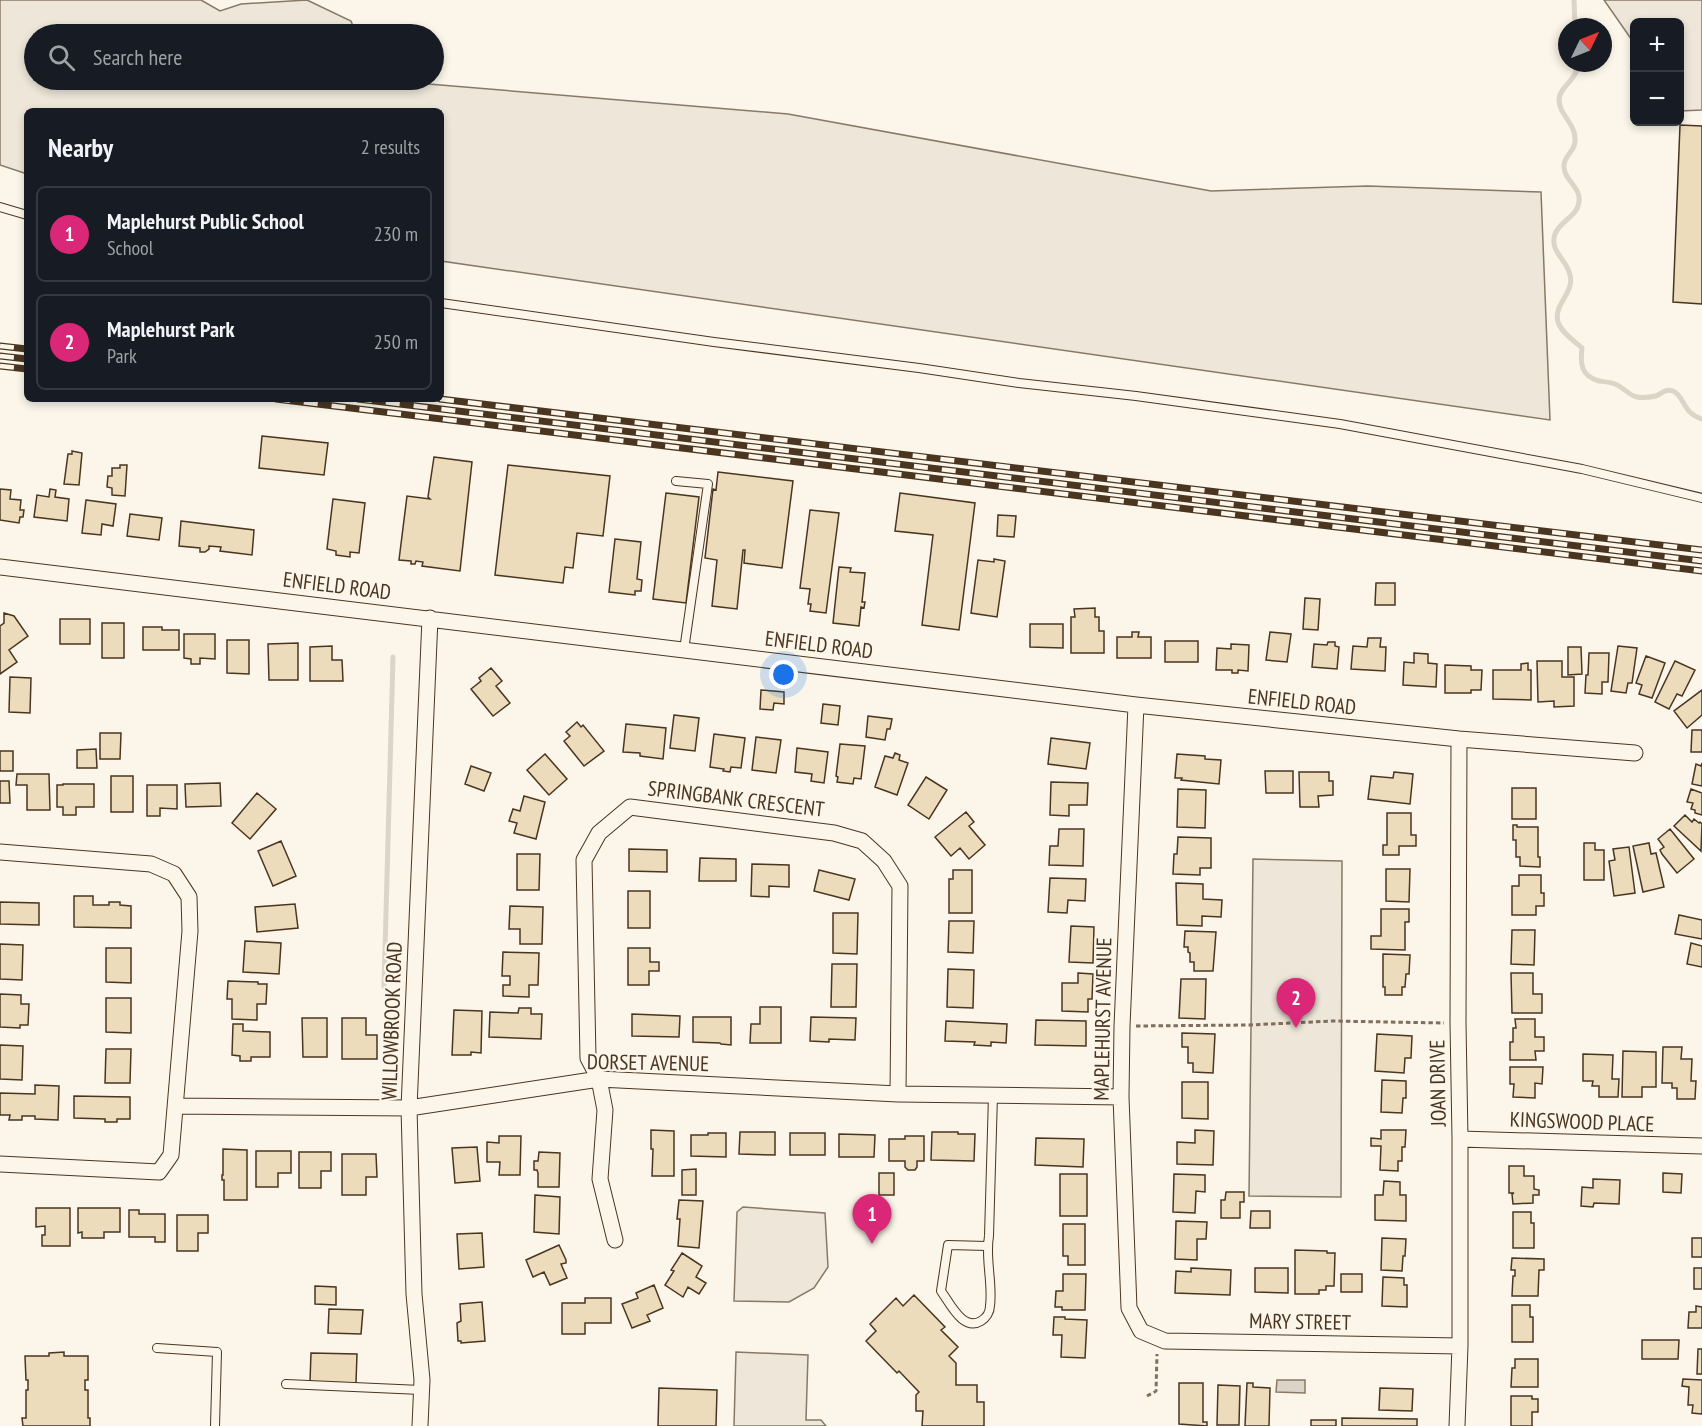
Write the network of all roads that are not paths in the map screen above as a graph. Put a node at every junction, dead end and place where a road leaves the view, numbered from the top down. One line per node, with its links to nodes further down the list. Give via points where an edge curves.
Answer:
1 (0, 207): 2 (lane)
2 (24, 214)
3 (444, 303): 5 (lane, via 1340,424 1582,469)
4 (676, 481): 8 (lane, via 708,484)
5 (1702, 498)
6 (0, 567): 7 (street, ENFIELD ROAD)
7 (430, 618): 8 (street, ENFIELD ROAD); 18 (street, WILLOWBROOK ROAD)
8 (684, 650): 9 (street, ENFIELD ROAD)
9 (1136, 705): 10 (street, ENFIELD ROAD); 16 (street, MAPLEHURST AVENUE)
10 (1460, 739): 11 (street, ENFIELD ROAD); 19 (street, JOAN DRIVE)
11 (1635, 753)
12 (0, 852): 17 (street, via 151,864 174,874 189,897 190,931)
13 (599, 1079): 14 (street, DORSET AVENUE); 14 (street, SPRINGBANK CRESCENT, via 588,1058 584,860 599,833 630,807 834,833 862,841 884,861 900,886); 18 (street, DORSET AVENUE); 22 (street, SPRINGBANK CRESCENT, via 605,1110 600,1179)
14 (898, 1094): 15 (street, DORSET AVENUE)
15 (993, 1095): 16 (street, DORSET AVENUE); 23 (lane)
16 (1121, 1097): 24 (street, MAPLEHURST AVENUE, via 1129,1308)
17 (176, 1106): 18 (street, DORSET AVENUE); 21 (street, via 171,1155 159,1172)
18 (409, 1108): 28 (street, WILLOWBROOK ROAD)
19 (1460, 1139): 20 (street, KINGSWOOD PLACE); 25 (street, JOAN DRIVE)
20 (1702, 1146)
21 (0, 1164)
22 (615, 1240)
23 (987, 1246): 23 (lane, via 948,1245 941,1291 962,1320 970,1324 987,1317 990,1307)
24 (1141, 1331): 25 (street, MARY STREET, via 1165,1341)
25 (1460, 1346): 31 (street, JOAN DRIVE)
26 (157, 1348): 29 (lane, via 217,1352)
27 (286, 1384): 28 (lane)
28 (421, 1390): 30 (street, WILLOWBROOK ROAD)
29 (215, 1426)
30 (420, 1426)
31 (1457, 1426)

